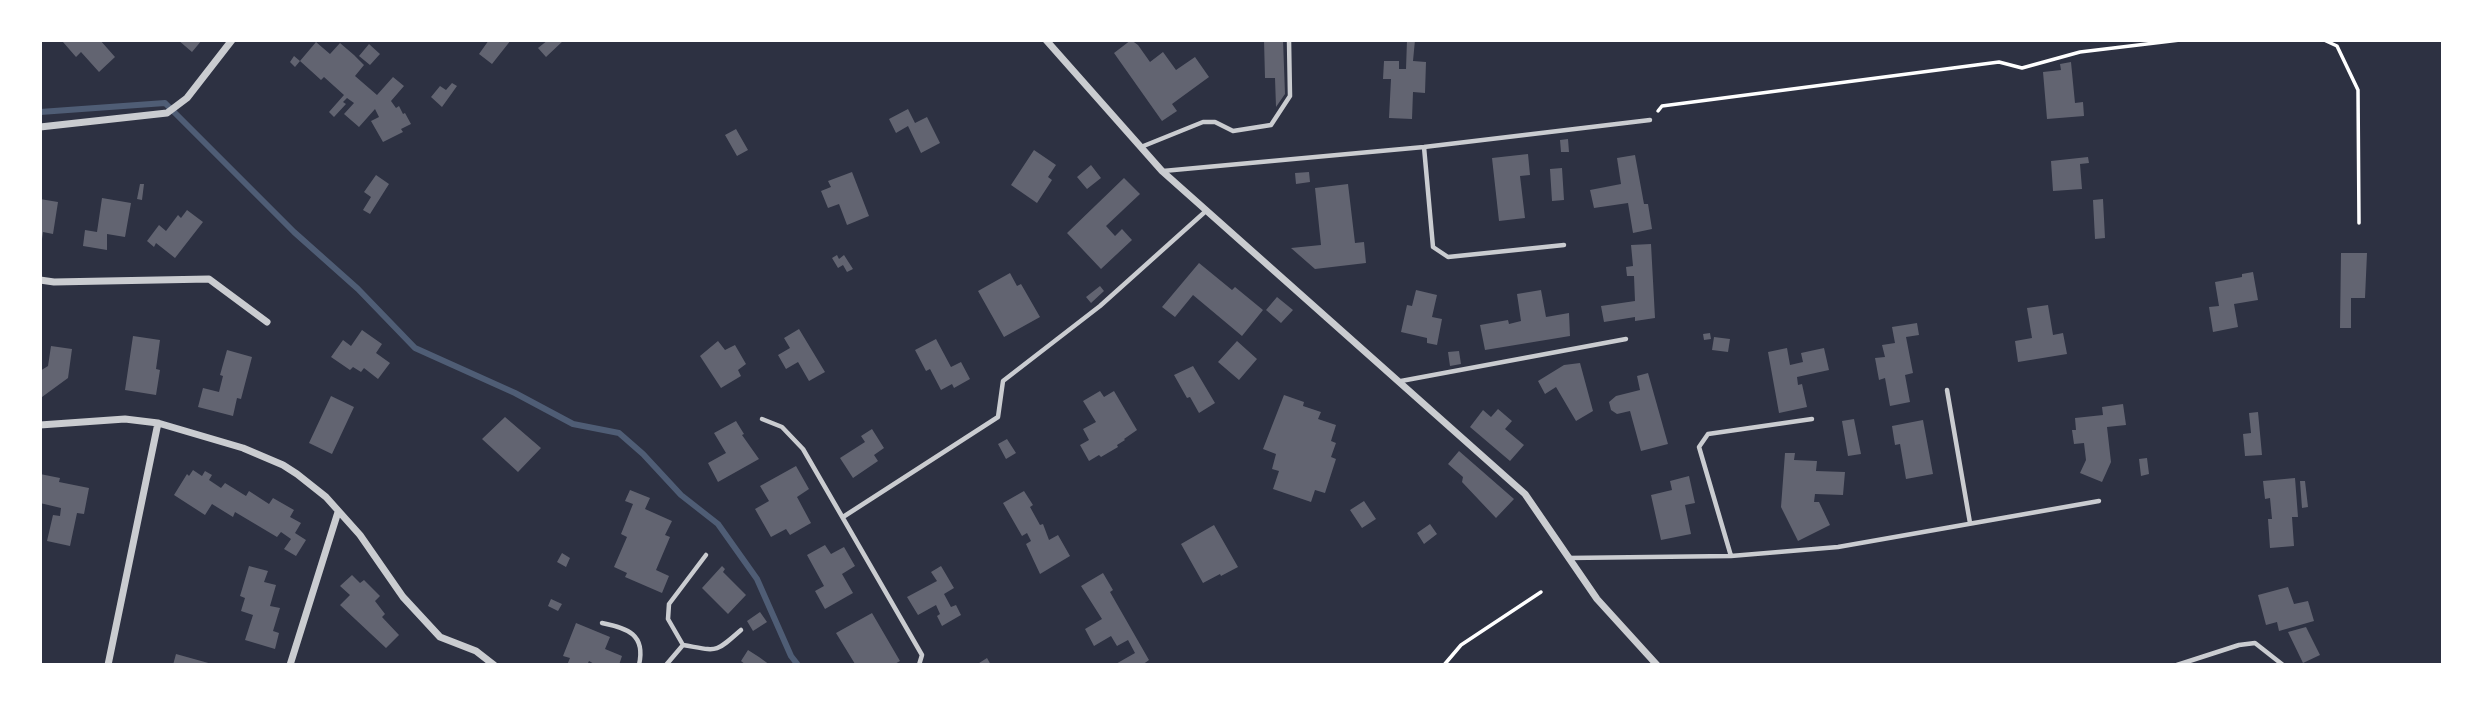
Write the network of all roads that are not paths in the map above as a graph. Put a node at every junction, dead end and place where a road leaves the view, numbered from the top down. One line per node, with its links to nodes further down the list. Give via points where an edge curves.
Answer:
1 (232, 40): 5 (street, via 187,98 167,113)
2 (1046, 40): 6 (street)
3 (1289, 40): 6 (lane, via 1290,96 1271,125 1233,131 1203,122)
4 (1650, 120): 7 (lane)
5 (40, 127)
6 (1140, 147): 8 (street)
7 (1424, 147): 8 (lane); 10 (lane, via 1433,247 1448,257)
8 (1162, 171): 9 (street)
9 (1207, 209): 14 (street); 22 (lane, via 1100,306 1003,381 998,417)
10 (1564, 245)
11 (40, 280): 12 (street, via 209,279)
12 (267, 322)
13 (1626, 339): 14 (lane)
14 (1401, 381): 26 (street, via 1525,494)
15 (1947, 390): 23 (lane)
16 (762, 419): 22 (lane, via 782,426 803,449)
17 (1812, 419): 25 (lane, via 1708,434 1699,447)
18 (158, 423): 19 (street, via 125,419); 21 (street, via 283,465 326,497); 30 (street)
19 (40, 425)
20 (2099, 501): 23 (lane)
21 (338, 512): 31 (street); 32 (street, via 440,637 476,651)
22 (843, 517): 35 (lane, via 922,655)
23 (1970, 523): 25 (lane, via 1838,547)
24 (706, 555): 29 (lane, via 669,604 668,619)
25 (1731, 556): 26 (lane)
26 (1567, 558): 36 (street)
27 (602, 623): 33 (lane, via 631,632 639,641)
28 (741, 630): 29 (lane, via 713,651)
29 (683, 645): 34 (lane)
30 (108, 665)
31 (290, 665)
32 (494, 665)
33 (639, 665)
34 (666, 665)
35 (919, 665)
36 (1657, 665)
37 (2177, 665): 38 (lane, via 2255,643)
38 (2283, 665)

